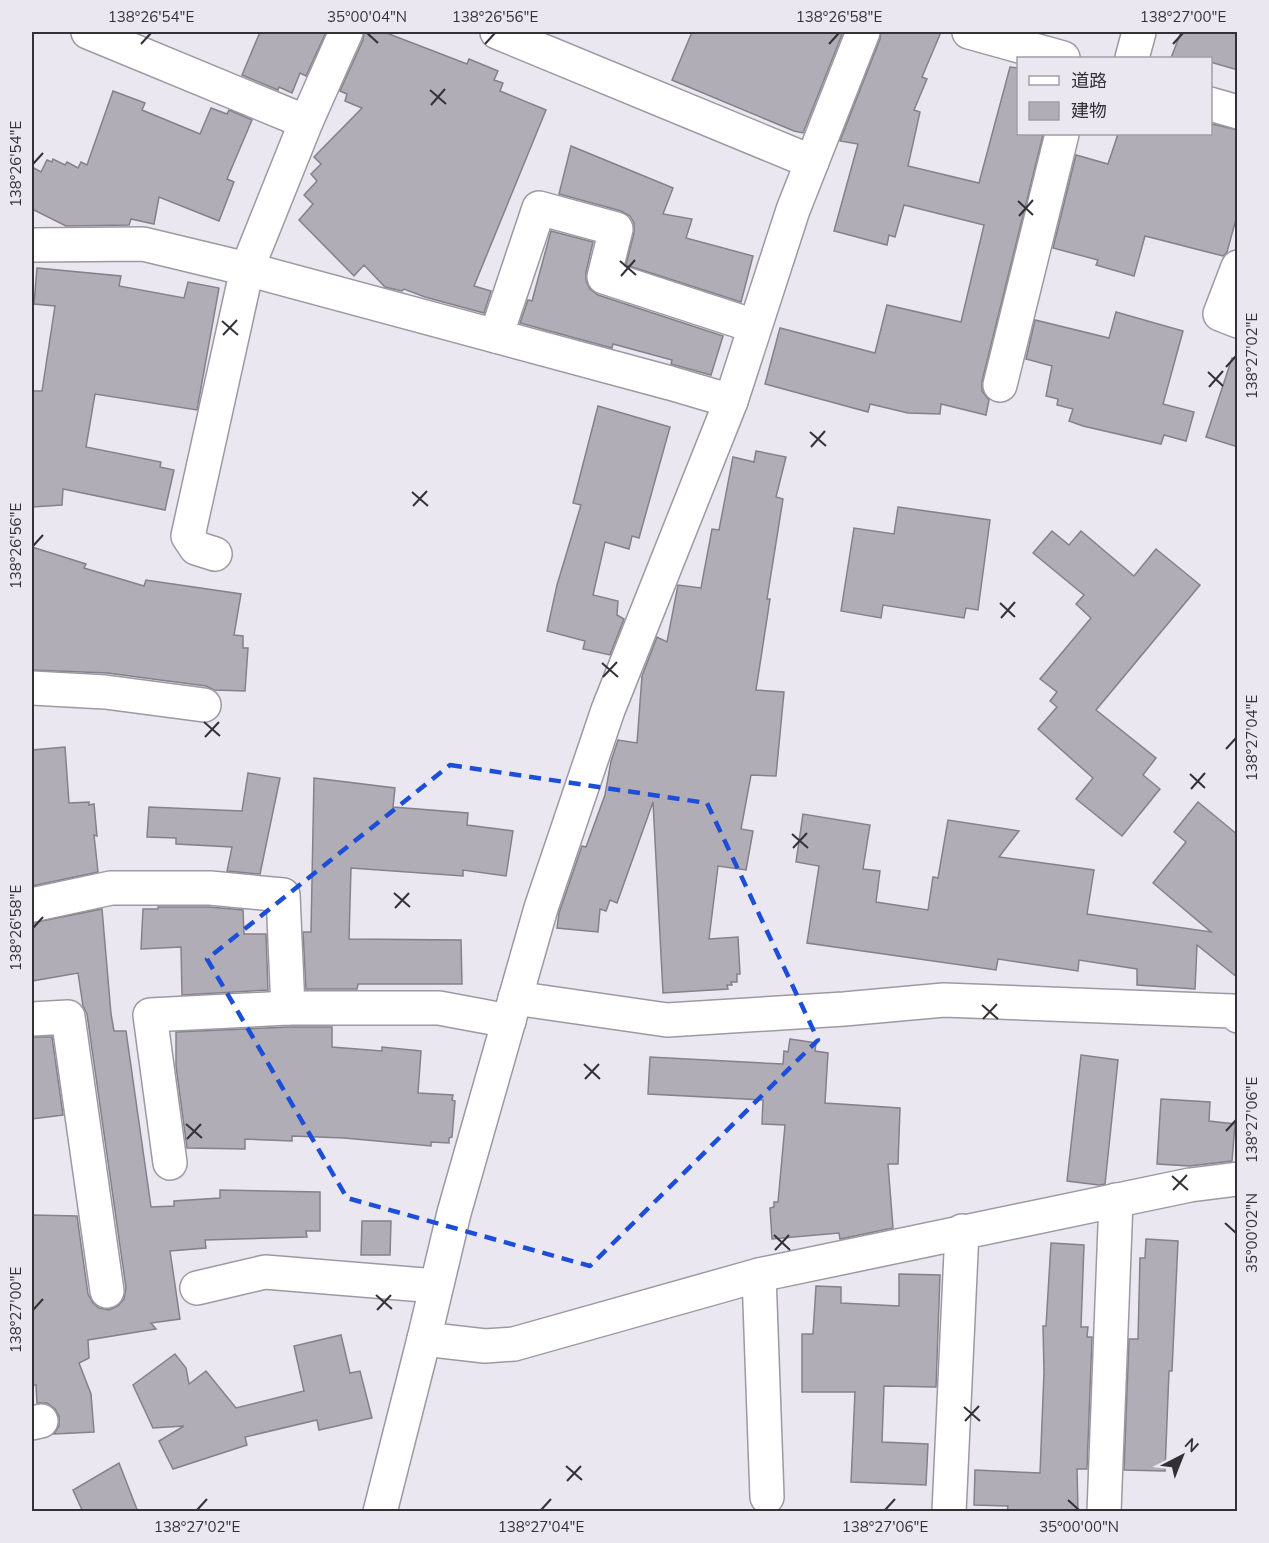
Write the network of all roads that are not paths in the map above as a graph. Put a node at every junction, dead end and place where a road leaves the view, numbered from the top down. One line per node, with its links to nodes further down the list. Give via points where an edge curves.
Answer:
1 (88, 32): 11 (street)
2 (346, 32): 11 (street)
3 (497, 32): 13 (street)
4 (863, 32): 13 (street)
5 (969, 32): 7 (street)
6 (1139, 32): 8 (street)
7 (1059, 57)
8 (1132, 57)
9 (1212, 105): 10 (street)
10 (1238, 112)
11 (306, 122): 16 (street)
12 (1062, 135): 20 (street)
13 (812, 162): 18 (street)
14 (32, 245): 16 (street, via 143,243)
15 (1238, 267): 17 (street, via 1220,314)
16 (247, 269): 19 (street); 22 (street, via 188,536 196,548)
17 (1238, 321)
18 (754, 326): 19 (street, via 604,277 616,229 539,208); 21 (street)
19 (496, 336): 21 (street)
20 (1000, 385)
21 (731, 401): 27 (street, via 608,710 541,908)
22 (216, 554)
23 (32, 688): 24 (street, via 105,692)
24 (204, 705)
25 (32, 905): 26 (street, via 111,888 210,888 283,895)
26 (288, 1008): 27 (street); 30 (street, via 150,1015)
27 (512, 1009): 28 (street, via 667,1020 944,1000 1232,1011); 35 (street)
28 (1238, 1016)
29 (32, 1019): 37 (street, via 68,1017)
30 (170, 1163)
31 (1238, 1179): 32 (street)
32 (1116, 1200): 33 (street); 42 (street)
33 (962, 1231): 34 (street); 41 (street)
34 (759, 1275): 38 (street, via 514,1344 485,1346); 39 (street)
35 (436, 1286): 36 (street, via 265,1272); 38 (street)
36 (197, 1288)
37 (107, 1291)
38 (424, 1339): 40 (street)
39 (767, 1497)
40 (380, 1512)
41 (949, 1512)
42 (1104, 1512)

